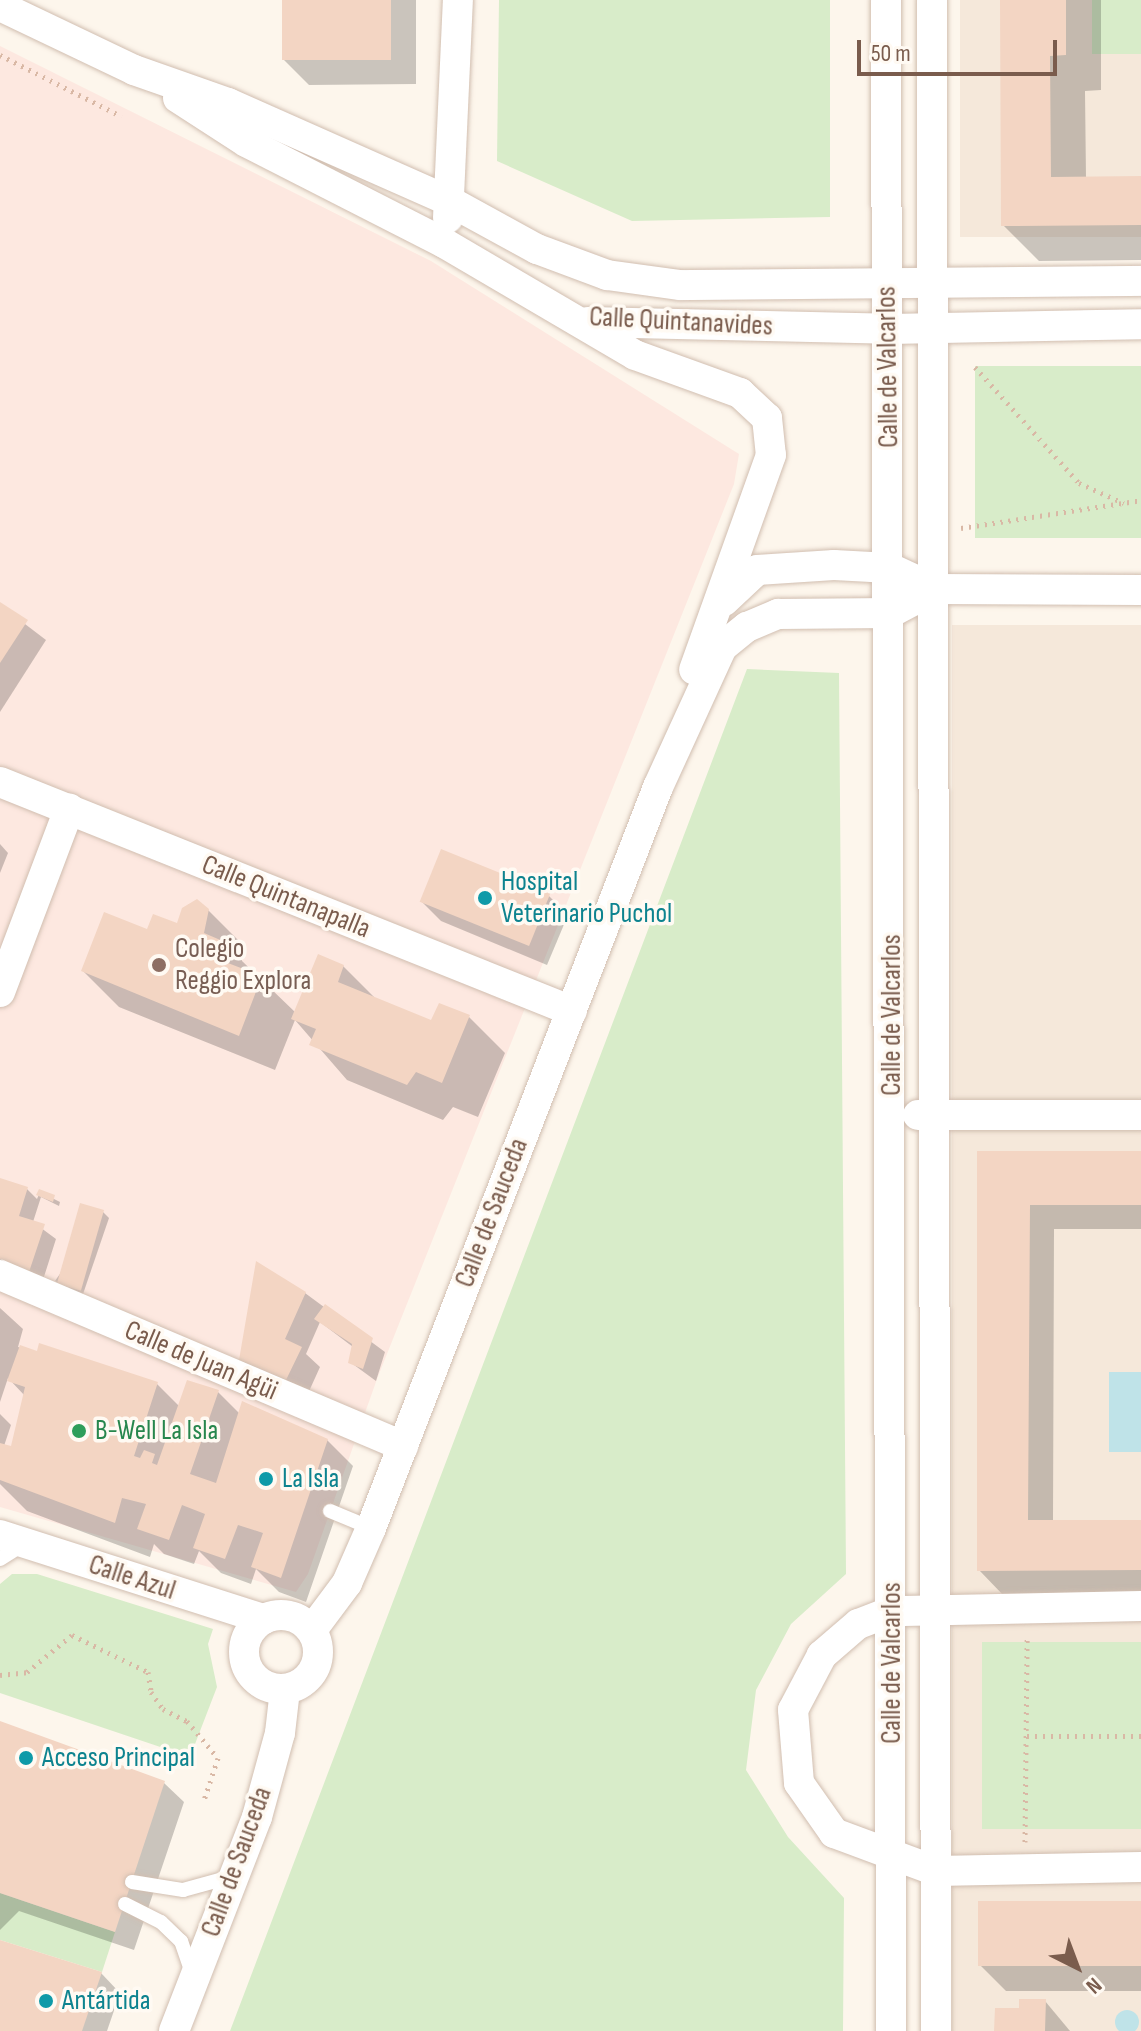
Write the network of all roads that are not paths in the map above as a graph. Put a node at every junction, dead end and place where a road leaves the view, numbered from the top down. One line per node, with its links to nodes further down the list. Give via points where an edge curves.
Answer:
1 (458, 0): 6 (street)
2 (886, 0): 10 (street, Calle de Valcarlos)
3 (932, 0): 9 (street, Calle de Valcarlos)
4 (0, 6): 5 (street, Calle Quintanavides)
5 (134, 70): 6 (street, Calle Quintanavides, via 228,103); 7 (street, Calle Quintanavides, via 246,142)
6 (451, 202): 7 (street); 10 (street, Calle Quintanavides, via 537,249 607,275 680,285)
7 (444, 243): 11 (street, Calle Quintanavides)
8 (1141, 281): 9 (street, Calle Quintanavides)
9 (935, 282): 10 (street, Calle Quintanavides); 13 (street, Calle de Valcarlos)
10 (887, 284): 14 (street, Calle de Valcarlos)
11 (586, 321): 14 (street, Calle Quintanavides); 18 (street, Calle de Sauceda, via 635,355 740,393 767,418 771,455)
12 (1141, 324): 13 (street, Calle Quintanavides)
13 (935, 325): 14 (street, Calle Quintanavides); 16 (street, Calle de Valcarlos)
14 (889, 329): 15 (street, Calle de Valcarlos)
15 (890, 568): 16 (street); 18 (street, Calle de Sauceda, via 757,570); 19 (street, Calle de Valcarlos)
16 (935, 589): 17 (street); 19 (street); 26 (street, Calle de Valcarlos)
17 (1141, 590)
18 (715, 612): 21 (street, Calle de Sauceda)
19 (890, 613): 21 (street, Calle de Sauceda, via 778,614 747,627 722,647); 25 (street, Calle de Valcarlos)
20 (0, 782): 22 (street, Calle Quintanapalla)
21 (658, 787): 24 (street, Calle de Sauceda)
22 (69, 809): 23 (street); 24 (street, Calle Quintanapalla)
23 (0, 992)
24 (572, 1011): 29 (street, Calle de Sauceda)
25 (892, 1113): 26 (street); 35 (street, Calle de Valcarlos)
26 (936, 1115): 27 (street); 34 (street, Calle de Valcarlos)
27 (1141, 1115)
28 (0, 1275): 29 (street, Calle de Juan Agüi)
29 (403, 1446): 31 (street, Calle de Sauceda)
30 (330, 1511): 31 (lane)
31 (371, 1528): 37 (street, Calle de Sauceda, via 347,1583)
32 (8, 1546): 36 (street, Calle Azul)
33 (1141, 1606): 34 (street)
34 (938, 1607): 35 (street); 41 (street, Calle de Valcarlos)
35 (892, 1611): 39 (street, Calle de Valcarlos); 39 (street, via 858,1624 822,1655 793,1710 799,1783 834,1833)
36 (264, 1619): 37 (street, via 299,1619); 38 (street, via 245,1643 246,1663 265,1686)
37 (312, 1630): 38 (street, via 318,1642 316,1668)
38 (285, 1690): 42 (street, Calle de Sauceda, via 265,1789)
39 (893, 1858): 41 (street); 47 (street, Calle de Valcarlos)
40 (1141, 1867): 41 (street)
41 (936, 1871): 48 (street, Calle de Valcarlos)
42 (234, 1876): 43 (lane, via 193,1889); 45 (street, Calle de Sauceda)
43 (132, 1882)
44 (125, 1904): 45 (lane, via 161,1922 181,1941)
45 (195, 1978): 46 (street, Calle de Sauceda)
46 (174, 2031)
47 (891, 2031)
48 (936, 2031)

